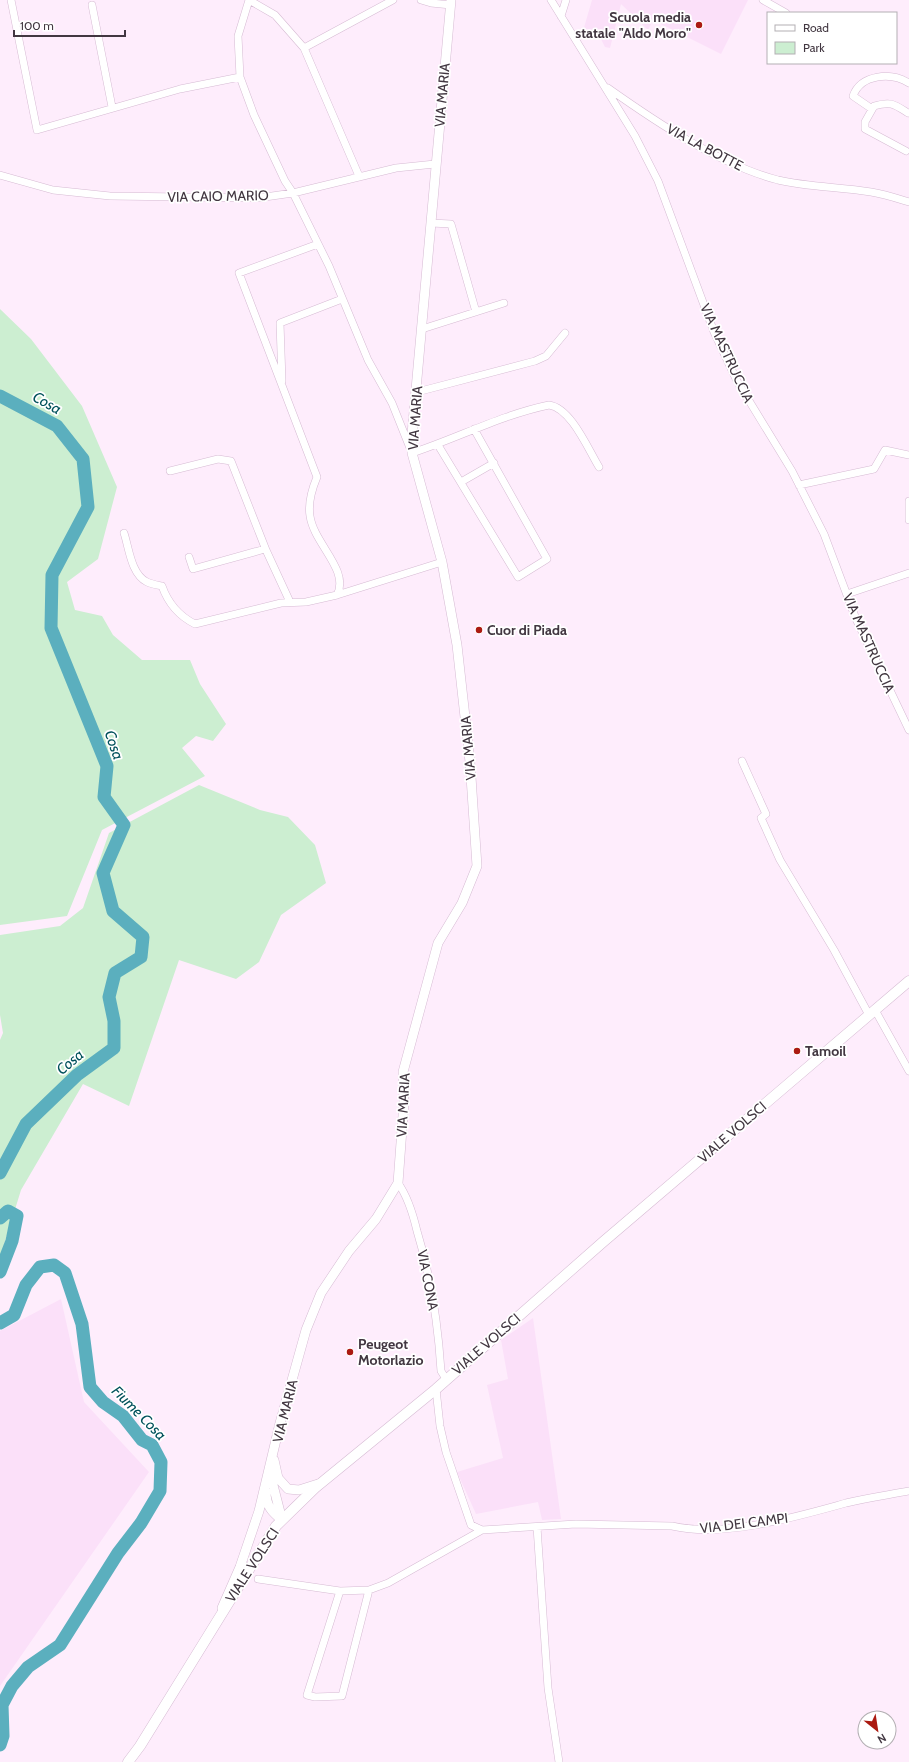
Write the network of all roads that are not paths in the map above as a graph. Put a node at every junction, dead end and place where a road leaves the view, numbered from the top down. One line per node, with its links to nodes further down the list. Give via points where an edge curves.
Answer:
1 (11, 0): 16 (street, via 37,130)
2 (249, 0): 12 (street, via 275,15); 13 (street, via 238,36)
3 (393, 0): 12 (street)
4 (421, 0): 8 (street, via 431,3)
5 (551, 0): 11 (street, VIA MASTRUCCIA)
6 (566, 0): 11 (street)
7 (763, 0): 10 (street)
8 (451, 2): 20 (street, VIA MARIA)
9 (92, 5): 16 (street)
10 (784, 12)
11 (561, 16): 15 (street, VIA MASTRUCCIA)
12 (304, 48): 22 (street)
13 (240, 77): 16 (street, via 180,89); 23 (street, via 257,122 284,181)
14 (909, 83): 17 (street, via 891,76 879,77 864,83 856,89 853,96)
15 (604, 86): 24 (street, VIA LA BOTTE, via 646,116 728,162 763,175 798,183 870,192); 42 (street, VIA MASTRUCCIA, via 635,136 658,181 714,332 737,381)
16 (112, 107)
17 (872, 109): 18 (street, via 886,102 893,103); 19 (street, via 865,122 865,129)
18 (908, 113)
19 (906, 151)
20 (435, 164): 22 (street, VIA CAIO MARIO, via 396,168); 25 (street, VIA MARIA)
21 (0, 175): 23 (street, VIA CAIO MARIO, via 54,190 110,196 258,198)
22 (358, 176): 23 (street, VIA CAIO MARIO)
23 (293, 193): 26 (street)
24 (909, 202)
25 (430, 223): 29 (street, via 451,224); 30 (street, VIA MARIA)
26 (318, 244): 27 (street); 32 (street, via 239,274)
27 (342, 299): 32 (street, via 280,323); 36 (street, via 368,360 392,403)
28 (504, 303): 29 (street)
29 (476, 312): 30 (street)
30 (422, 329): 33 (street, VIA MARIA)
31 (565, 333): 33 (street, via 546,356 535,361)
32 (282, 387): 51 (street, via 317,477 313,486 310,515 320,542 336,566 341,588)
33 (417, 392): 36 (street, VIA MARIA)
34 (474, 429): 35 (street); 38 (street); 39 (street, via 540,407 556,406 570,417)
35 (438, 445): 36 (street); 41 (street)
36 (412, 453): 48 (street, VIA MARIA)
37 (909, 455): 42 (street, via 885,450 874,469)
38 (494, 463): 41 (street); 41 (street, via 547,559 518,577)
39 (599, 467)
40 (170, 471): 46 (street, via 218,459 231,461)
41 (461, 482)
42 (799, 485): 50 (street, VIA MASTRUCCIA, via 824,534)
43 (909, 501): 44 (street)
44 (909, 520)
45 (124, 533): 52 (street, via 139,575 146,582 162,586 174,608 195,624)
46 (265, 549): 47 (street, via 193,570); 52 (street)
47 (189, 557)
48 (442, 562): 51 (street); 58 (street, VIA MARIA, via 462,680 477,866 462,903 438,943 403,1072 404,1102)
49 (909, 573): 50 (street)
50 (847, 594): 53 (street, VIA MASTRUCCIA, via 878,667)
51 (337, 595): 52 (street, via 306,602)
52 (290, 602)
53 (909, 730)
54 (742, 761): 56 (street, via 766,814 760,818 780,860)
55 (909, 981): 56 (main road, VIALE VOLSCI)
56 (872, 1012): 57 (street); 59 (main road, VIALE VOLSCI)
57 (909, 1071)
58 (398, 1183): 59 (street, VIA CONA, via 412,1213 429,1272 441,1371); 61 (street, VIA MARIA, via 376,1219 349,1251 321,1293 306,1330)
59 (446, 1379): 60 (main road, VIALE VOLSCI)
60 (436, 1389): 63 (main road, VIALE VOLSCI); 67 (street, via 446,1452 471,1525)
61 (273, 1457): 62 (street); 63 (street, via 278,1478 288,1489 299,1490); 65 (street, via 274,1485)
62 (267, 1481): 65 (street, via 267,1504 271,1512); 71 (street, via 247,1550)
63 (321, 1483): 65 (main road, VIALE VOLSCI)
64 (909, 1491): 66 (street, VIA DEI CAMPI, via 766,1522 722,1528 576,1524)
65 (282, 1520): 71 (main road, VIALE VOLSCI)
66 (537, 1527): 67 (street, VIA DEI CAMPI); 73 (street, via 548,1688)
67 (482, 1530): 69 (street, via 388,1583)
68 (258, 1579): 70 (street)
69 (369, 1590): 70 (street); 70 (street, via 342,1696 306,1695)
70 (340, 1591)
71 (217, 1619): 72 (main road, VIALE VOLSCI)
72 (128, 1762)
73 (559, 1762)

